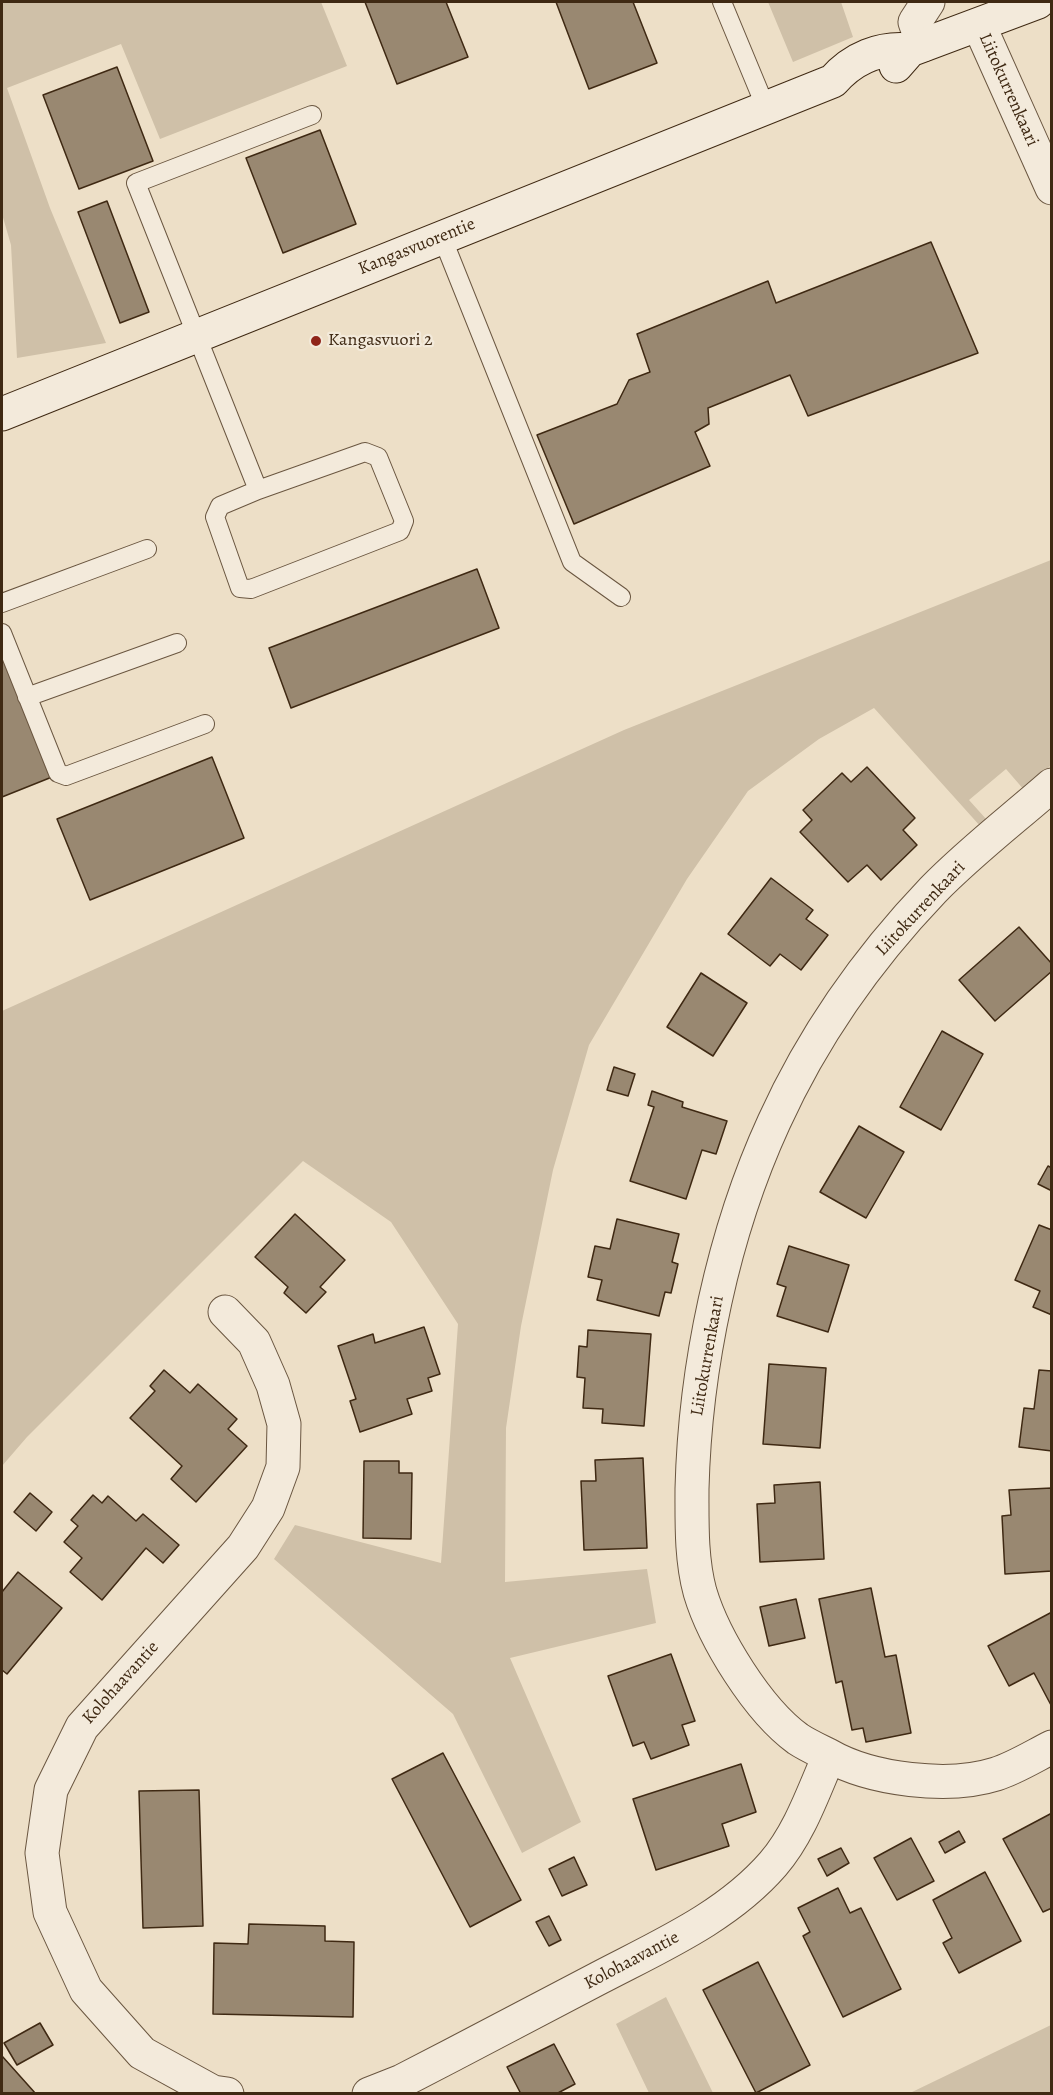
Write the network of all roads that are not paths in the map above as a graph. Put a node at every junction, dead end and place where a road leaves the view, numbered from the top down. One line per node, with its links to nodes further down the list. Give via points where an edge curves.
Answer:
1 (722, 2): 6 (lane)
2 (928, 2): 5 (street, via 915,22)
3 (1038, 2): 4 (street, Kangasvuorentie)
4 (979, 25): 5 (street, Kangasvuorentie); 8 (street, Liitokurrenkaari)
5 (917, 47): 6 (street, Kangasvuorentie, via 896,66 854,83 832,81)
6 (766, 108): 9 (street, Kangasvuorentie)
7 (312, 115): 10 (lane, via 136,183)
8 (1052, 188)
9 (442, 237): 10 (street, Kangasvuorentie); 14 (lane, via 572,562)
10 (196, 336): 11 (street, Kangasvuorentie); 12 (lane)
11 (2, 414)
12 (258, 490): 12 (lane, via 364,452 378,457 404,521 400,531 252,589 240,588 215,517 219,506)
13 (147, 549): 15 (lane)
14 (621, 597)
15 (2, 603)
16 (2, 633): 18 (lane)
17 (177, 643): 18 (lane)
18 (27, 697): 19 (lane, via 58,773 66,777)
19 (205, 724)
20 (1052, 785): 23 (street, Liitokurrenkaari, via 934,889 844,997 799,1070 773,1125 740,1214 714,1310 698,1394 693,1471 691,1533 700,1592 729,1656 763,1706 797,1738)
21 (225, 1312): 24 (street, Kolohaavantie, via 254,1342 273,1385 284,1424 283,1467 268,1508 243,1547 82,1726 51,1790 42,1854 50,1912 86,1990 142,2053 213,2092)
22 (1052, 1747): 23 (street, Liitokurrenkaari, via 996,1774 950,1782 897,1777)
23 (829, 1756): 25 (street, Kolohaavantie, via 805,1814 774,1863 741,1898 650,1951 402,2081)
24 (227, 2094)
25 (369, 2094)

